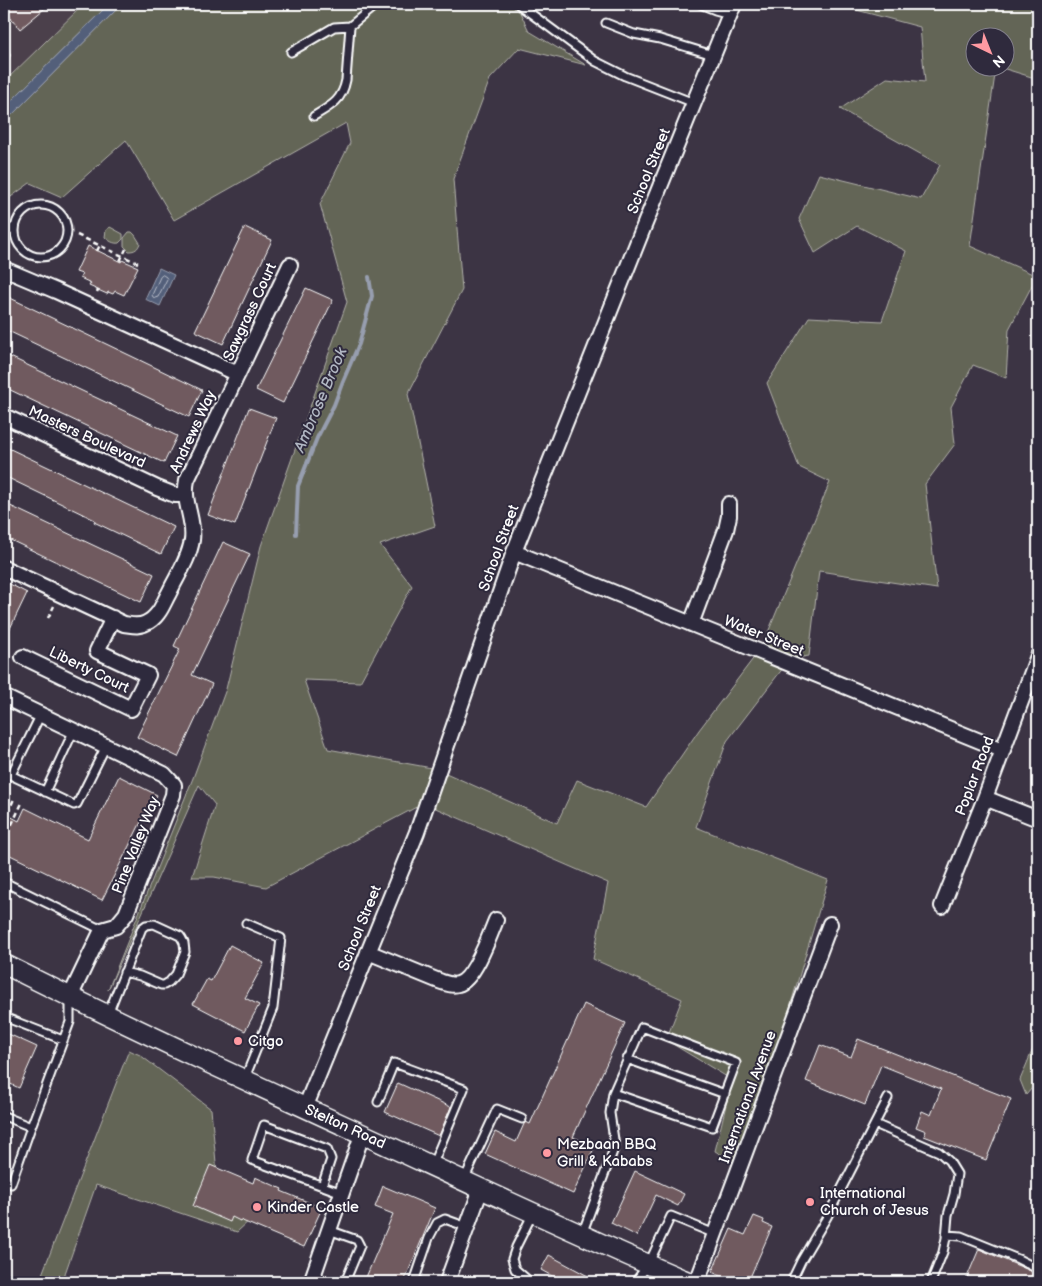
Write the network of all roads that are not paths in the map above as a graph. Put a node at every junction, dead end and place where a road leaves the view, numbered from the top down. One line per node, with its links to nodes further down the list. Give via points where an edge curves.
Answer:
1 (377, 4): 6 (lane)
2 (518, 4): 11 (lane, via 595,60 625,76)
3 (700, 4): 4 (lane, via 716,10)
4 (732, 9): 9 (street, School Street)
5 (606, 23): 9 (lane, via 634,34)
6 (350, 26): 8 (lane, via 334,27); 12 (lane, via 342,94 334,104)
7 (4, 52): 10 (lane)
8 (291, 52)
9 (713, 55): 11 (street, School Street)
10 (4, 58)
11 (694, 103): 21 (street, School Street)
12 (314, 116)
13 (14, 227): 13 (lane, via 18,245 31,256 39,258 55,254 66,240 66,224 57,210 50,206 40,205 24,211); 14 (lane)
14 (4, 235)
15 (290, 264): 17 (street, Sawgrass Court)
16 (4, 269): 17 (street)
17 (238, 374): 19 (street, Andrews Way, via 187,480)
18 (4, 416): 19 (street, Masters Boulevard, via 157,488)
19 (185, 496): 23 (street, Andrews Way, via 192,539 158,613 140,626 124,624)
20 (729, 504): 24 (street, via 726,530)
21 (514, 552): 24 (street, Water Street); 42 (street, School Street, via 417,832)
22 (4, 568): 23 (street, Andrews Way)
23 (113, 618): 26 (street, Liberty Court, via 97,650 148,675 131,709)
24 (691, 624): 31 (street, Water Street)
25 (1038, 656): 31 (street, Poplar Road)
26 (23, 657)
27 (6, 700): 28 (street, Pine Valley Way)
28 (40, 714): 29 (street, Pine Valley Way); 32 (lane)
29 (74, 730): 30 (street, Pine Valley Way); 33 (lane)
30 (106, 746): 33 (lane, via 77,804); 41 (street, Pine Valley Way, via 164,774 174,785 126,914 116,926)
31 (1002, 750): 34 (street, Poplar Road)
32 (7, 773): 33 (lane)
33 (46, 792)
34 (984, 798): 35 (street); 37 (street, Poplar Road)
35 (1038, 819)
36 (4, 882): 41 (lane)
37 (942, 906)
38 (496, 920): 42 (street, via 474,971 459,984 439,981)
39 (246, 923): 50 (lane, via 281,938 273,1008)
40 (830, 924): 71 (street, International Avenue)
41 (102, 930): 45 (street)
42 (368, 952): 55 (street, School Street)
43 (4, 964): 45 (main road, Stelton Road)
44 (124, 972): 44 (lane, via 161,985 167,984 174,978 184,952 184,941 154,924 146,924); 46 (lane)
45 (70, 997): 46 (main road, Stelton Road); 48 (lane, via 70,1022)
46 (107, 1015): 50 (main road, Stelton Road)
47 (4, 1017): 48 (lane)
48 (63, 1040): 59 (lane)
49 (627, 1059): 51 (lane); 52 (lane); 52 (lane, via 642,1027 736,1062)
50 (244, 1080): 55 (main road, Stelton Road)
51 (613, 1092): 52 (lane, via 712,1127); 70 (lane, via 610,1113 615,1146)
52 (725, 1094)
53 (888, 1098): 58 (lane)
54 (378, 1102): 61 (lane, via 394,1063 464,1089)
55 (305, 1108): 60 (main road, Stelton Road)
56 (4, 1116): 59 (lane)
57 (522, 1119): 62 (lane, via 496,1109)
58 (875, 1124): 72 (lane, via 938,1152 949,1161 957,1174); 83 (lane)
59 (31, 1127): 63 (lane)
60 (362, 1134): 61 (main road, Stelton Road); 66 (street)
61 (431, 1166): 62 (main road, Stelton Road)
62 (464, 1181): 65 (main road, Stelton Road)
63 (11, 1184)
64 (322, 1186): 64 (lane, via 252,1160 264,1126 327,1149 331,1160); 66 (lane)
65 (481, 1189): 67 (main road, Stelton Road); 68 (street)
66 (342, 1193): 69 (street)
67 (534, 1213): 70 (main road, Stelton Road); 79 (lane, via 512,1258 515,1269)
68 (467, 1227): 77 (lane, via 445,1219 437,1223); 78 (street)
69 (329, 1230): 75 (street); 76 (lane, via 357,1240 360,1246)
70 (582, 1234): 73 (main road, Stelton Road)
71 (715, 1234): 73 (lane, via 671,1216); 82 (street, International Avenue)
72 (946, 1235): 74 (lane, via 961,1236); 84 (lane)
73 (648, 1265): 80 (lane); 81 (main road, Stelton Road)
74 (1038, 1270)
75 (310, 1282)
76 (345, 1282)
77 (414, 1282)
78 (447, 1282)
79 (530, 1282)
80 (635, 1282)
81 (689, 1282)
82 (697, 1282)
83 (791, 1282)
84 (932, 1282)

